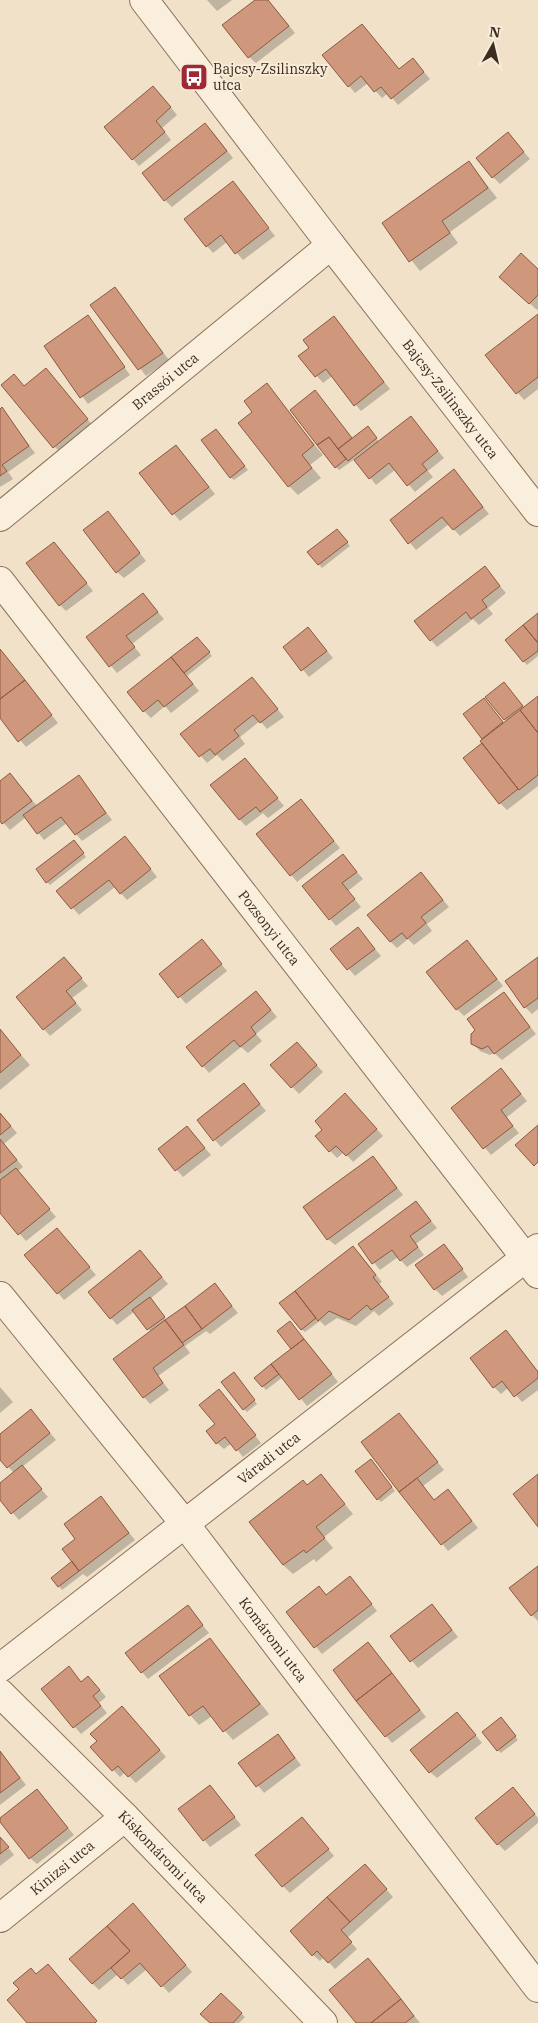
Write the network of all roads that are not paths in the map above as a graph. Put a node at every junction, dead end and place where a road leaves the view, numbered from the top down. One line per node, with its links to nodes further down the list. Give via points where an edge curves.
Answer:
1 (144, 0): 2 (street, Bajcsy-Zsilinszky utca)
2 (331, 245): 3 (street, Bajcsy-Zsilinszky utca); 4 (street, Brassói utca)
3 (538, 512)
4 (0, 517)
5 (0, 581): 6 (street, Pozsonyi utca)
6 (534, 1260): 8 (street, Váradi utca)
7 (0, 1296): 8 (street, Komáromi utca)
8 (185, 1524): 9 (street, Váradi utca); 13 (street, Komáromi utca)
9 (0, 1668)
10 (0, 1693): 11 (street, Kiskomáromi utca)
11 (125, 1817): 12 (street, Kinizsi utca); 14 (street, Kiskomáromi utca)
12 (0, 1918)
13 (538, 1988)
14 (323, 2023)

